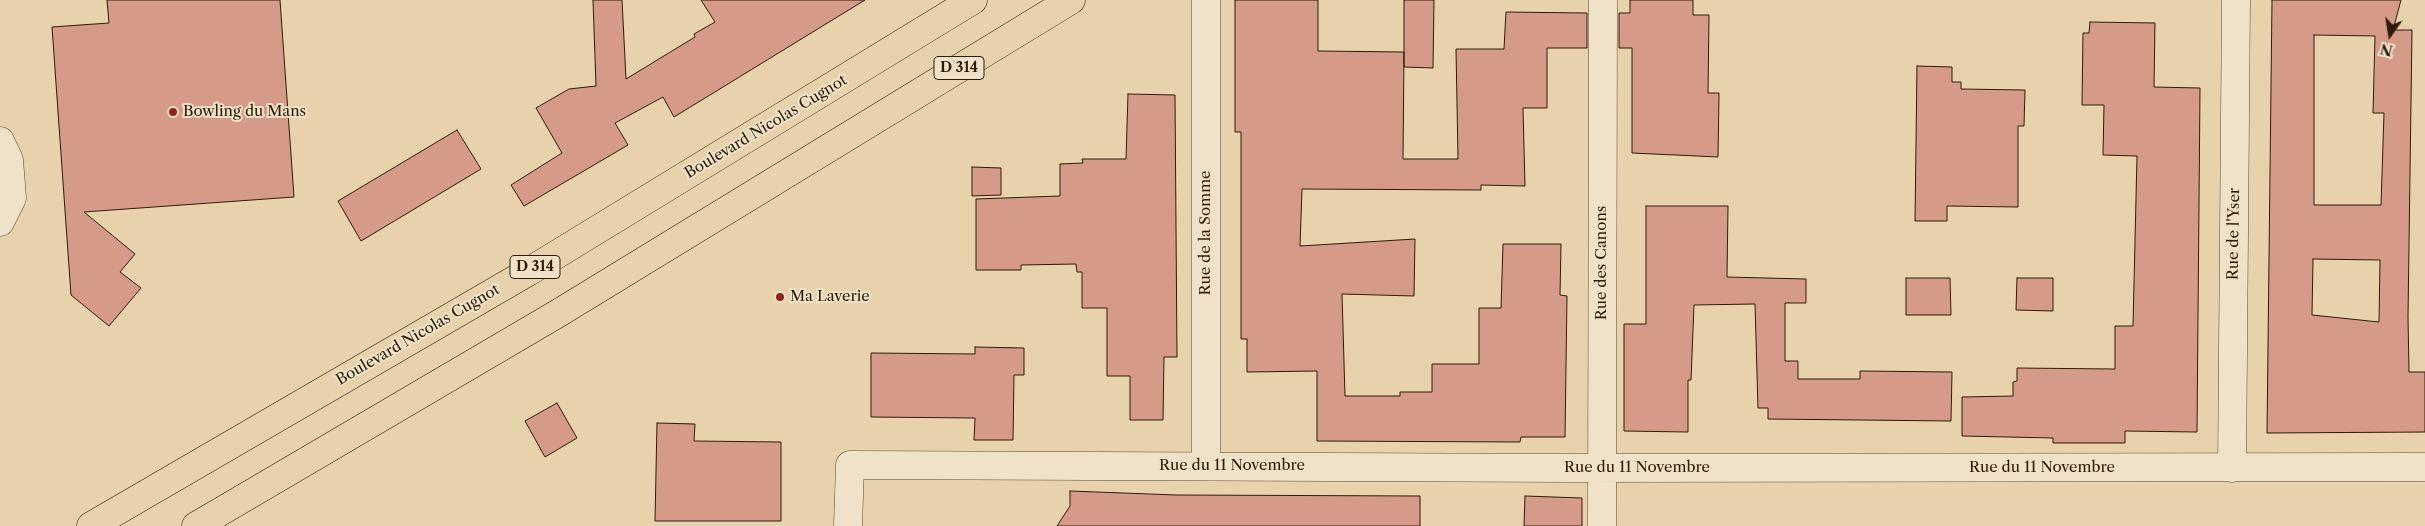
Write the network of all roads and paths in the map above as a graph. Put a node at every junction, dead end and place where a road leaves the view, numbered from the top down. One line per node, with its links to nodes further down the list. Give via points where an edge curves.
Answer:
1 (974, 0): 12 (main road, Boulevard Nicolas Cugnot / D 314, via 528,272)
2 (1071, 0): 13 (main road, D 314, via 556,314)
3 (1206, 0): 8 (street, Rue de la Somme)
4 (1603, 0): 10 (street, Rue des Canons)
5 (2236, 0): 11 (street, Rue de l'Yser)
6 (0, 141): 7 (street, via 9,160 12,198)
7 (0, 222)
8 (1206, 466): 10 (street, Rue du 11 Novembre); 14 (street, Rue du 11 Novembre, via 850,465)
9 (2425, 467): 11 (street, Rue du 11 Novembre)
10 (1602, 468): 11 (street, Rue du 11 Novembre); 15 (street, Rue des Canons)
11 (2232, 468)
12 (91, 526)
13 (196, 526)
14 (848, 526)
15 (1602, 526)

